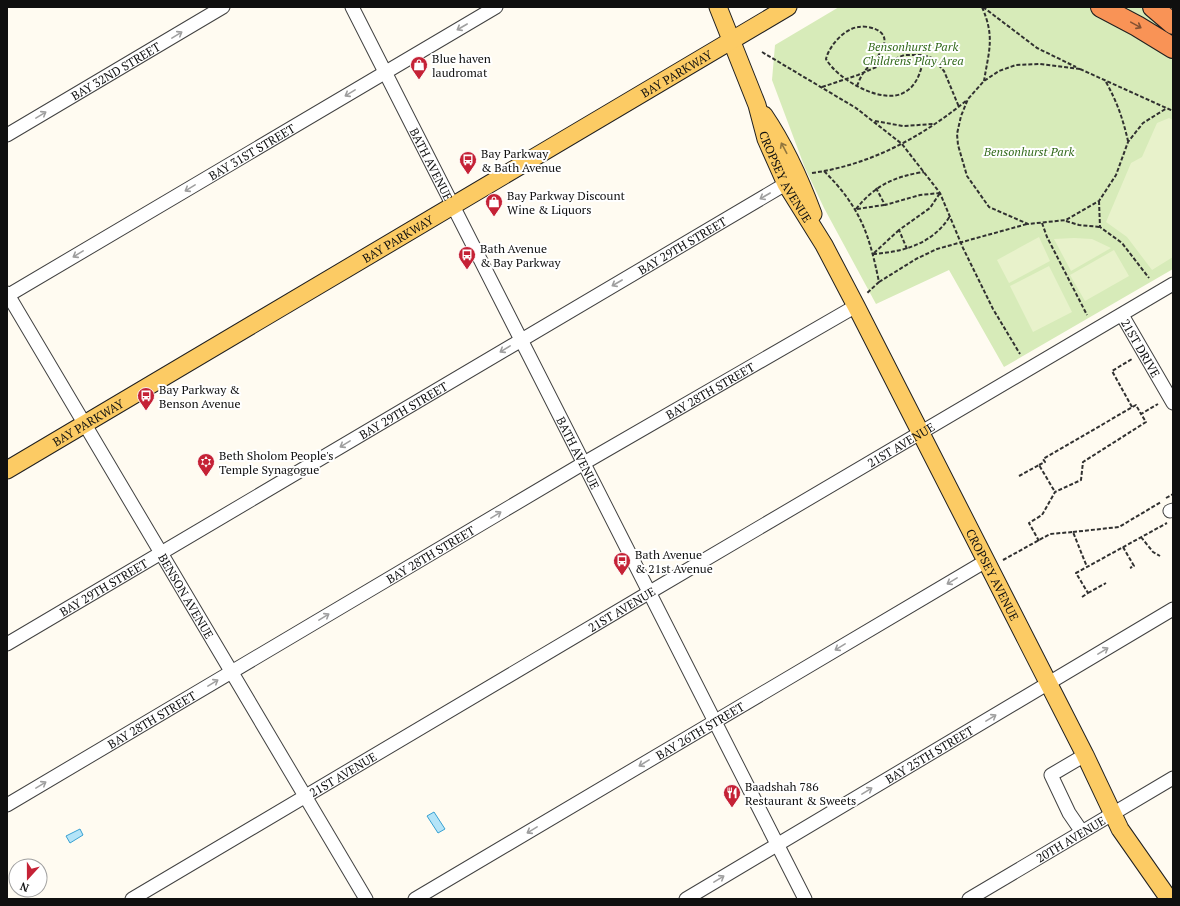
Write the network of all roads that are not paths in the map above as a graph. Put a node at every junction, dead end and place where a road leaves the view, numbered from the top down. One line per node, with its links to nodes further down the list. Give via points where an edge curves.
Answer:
1 (223, 7): 12 (street, BAY 32ND STREET, one-way to 1)
2 (352, 7): 11 (street, BATH AVENUE)
3 (496, 7): 11 (street, BAY 31ST STREET, one-way to 11)
4 (718, 7): 9 (main road, CROPSEY AVENUE)
5 (788, 7): 9 (main road, BAY PARKWAY)
6 (1101, 7): 10 (highway, one-way to 10)
7 (1153, 7): 8 (highway)
8 (1173, 24)
9 (731, 40): 13 (main road, CROPSEY AVENUE, via 756,104 766,139); 14 (main road, BAY PARKWAY)
10 (1173, 48)
11 (386, 72): 14 (street, BATH AVENUE); 16 (street, BAY 31ST STREET, one-way to 16)
12 (7, 135)
13 (798, 178): 17 (main road, CROPSEY AVENUE, via 824,245); 19 (street, BAY 29TH STREET, one-way to 19)
14 (453, 206): 19 (street, BATH AVENUE); 21 (main road, BAY PARKWAY)
15 (1173, 284): 18 (street, 21ST AVENUE)
16 (7, 295): 21 (street, BENSON AVENUE)
17 (861, 300): 22 (main road, CROPSEY AVENUE); 23 (street, BAY 28TH STREET)
18 (1122, 314): 20 (street, 21ST DRIVE); 22 (street, 21ST AVENUE)
19 (521, 340): 23 (street, BATH AVENUE); 25 (street, BAY 29TH STREET, one-way to 25)
20 (1173, 403)
21 (85, 424): 24 (main road, BAY PARKWAY); 25 (street, BENSON AVENUE)
22 (921, 433): 26 (main road, CROPSEY AVENUE); 27 (street, 21ST AVENUE)
23 (584, 463): 27 (street, BATH AVENUE); 30 (street, BAY 28TH STREET, one-way to 23)
24 (7, 470)
25 (162, 552): 29 (street, BAY 29TH STREET); 30 (street, BENSON AVENUE)
26 (986, 561): 31 (main road, CROPSEY AVENUE); 32 (street, BAY 26TH STREET, one-way to 32)
27 (650, 592): 32 (street, BATH AVENUE); 35 (street, 21ST AVENUE)
28 (1173, 609): 31 (street, BAY 25TH STREET, one-way to 28)
29 (7, 644)
30 (232, 672): 35 (street, BENSON AVENUE); 36 (street, BAY 28TH STREET, one-way to 30)
31 (1049, 684): 33 (main road, CROPSEY AVENUE); 39 (street, BAY 25TH STREET, one-way to 31)
32 (715, 721): 39 (street, BATH AVENUE); 42 (street, BAY 26TH STREET, one-way to 42)
33 (1085, 755): 37 (main road, CROPSEY AVENUE); 38 (street, via 1051,775 1069,813)
34 (1173, 778): 37 (street, 20TH AVENUE)
35 (305, 797): 40 (street, 21ST AVENUE); 41 (street, BENSON AVENUE)
36 (7, 805)
37 (1113, 814): 38 (street, 20TH AVENUE); 46 (main road, CROPSEY AVENUE, via 1120,829)
38 (1082, 832): 45 (street, 20TH AVENUE)
39 (778, 844): 43 (street, BAY 25TH STREET, one-way to 39); 44 (street, BATH AVENUE)
40 (132, 899)
41 (366, 899)
42 (415, 899)
43 (686, 899)
44 (805, 899)
45 (969, 899)
46 (1170, 899)

